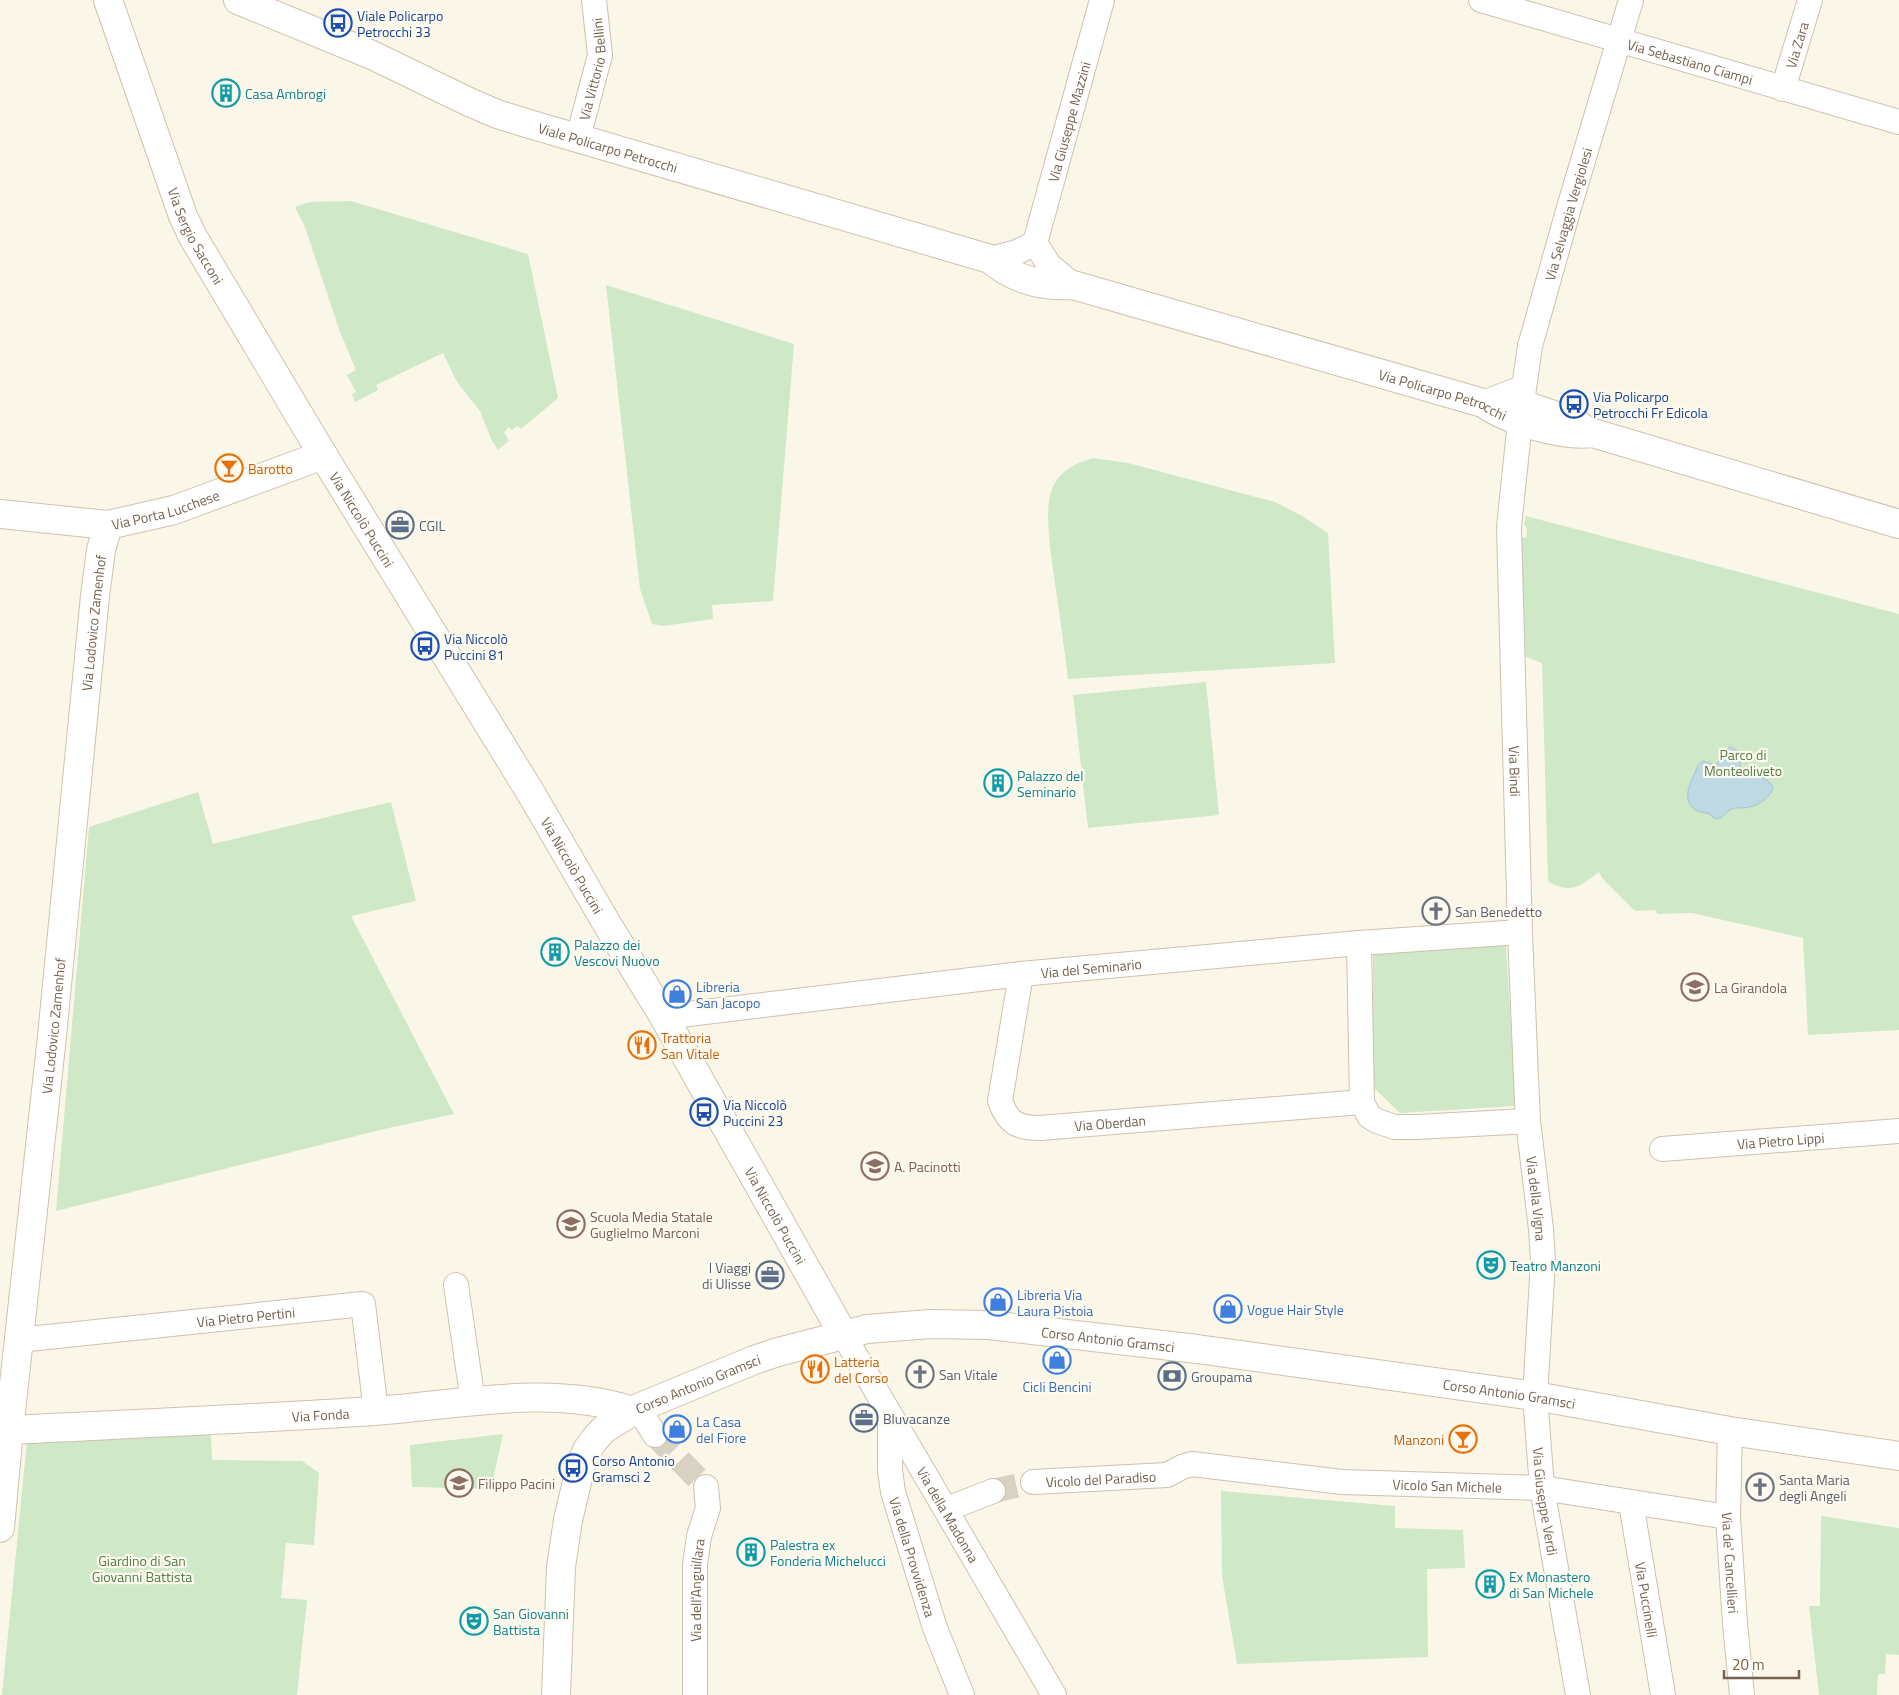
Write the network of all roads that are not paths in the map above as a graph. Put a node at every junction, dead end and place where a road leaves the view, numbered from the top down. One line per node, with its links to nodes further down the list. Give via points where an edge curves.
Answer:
1 (108, 0): 16 (street, Via Sergio Sacconi, via 187,226)
2 (238, 0): 11 (street, Viale Policarpo Petrocchi, via 372,55 497,114)
3 (594, 0): 11 (street, Via Vittorio Bellini, via 600,55)
4 (1481, 0): 8 (street, Via Sebastiano Ciampi)
5 (1631, 0): 8 (street, Via Selvaggia Vergiolesi)
6 (1810, 0): 9 (street, Via Zara)
7 (1103, 1): 12 (street, Via Giuseppe Mazzini)
8 (1619, 41): 9 (street, Via Sebastiano Ciampi); 15 (street, Via Selvaggia Vergiolesi, via 1530,346)
9 (1784, 90): 10 (street, Via Sebastiano Ciampi)
10 (1899, 122)
11 (578, 138): 13 (street, Viale Policarpo Petrocchi)
12 (1035, 243): 13 (street); 14 (street, via 1049,265)
13 (990, 259): 14 (street, Via Policarpo Petrocchi, via 1015,276 1051,286)
14 (1073, 285): 15 (street, Via Policarpo Petrocchi, via 1483,403 1499,414)
15 (1522, 403): 18 (street, Via Policarpo Petrocchi, via 1570,434 1593,433); 20 (street, Via Bindi, via 1509,527)
16 (323, 456): 19 (street, Via Porta Lucchese, via 174,510); 23 (street, Via Niccolò Puccini)
17 (0, 514): 19 (street, Via Porta Lucchese)
18 (1899, 524)
19 (108, 525): 30 (street, Via Lodovico Zamenhof, via 95,596)
20 (1520, 932): 21 (street, Via del Seminario); 25 (street, Via Bindi)
21 (1359, 943): 22 (street, Via del Seminario); 24 (street)
22 (1021, 974): 23 (street, Via del Seminario); 24 (street, Via Oberdan, via 1000,1101 1007,1117 1021,1126 1040,1128)
23 (664, 1017): 29 (street, Via Niccolò Puccini)
24 (1362, 1102): 25 (street, via 1369,1116 1395,1127)
25 (1528, 1121): 31 (street, Via della Vigna, via 1543,1261)
26 (1899, 1131): 27 (street, Via Pietro Lippi)
27 (1662, 1148)
28 (456, 1285): 32 (street)
29 (843, 1334): 31 (street, Corso Antonio Gramsci, via 912,1325 989,1325 1197,1349); 33 (street, Corso Antonio Gramsci, via 754,1360); 35 (street, Via della Madonna)
30 (19, 1340): 34 (street, Via Pietro Pertini, via 363,1304); 36 (street, Via Lodovico Zamenhof)
31 (1535, 1396): 37 (street, Corso Antonio Gramsci); 43 (street, Via Giuseppe Verdi)
32 (473, 1402): 33 (street, Via Fonda, via 545,1397); 34 (street, Via Fonda)
33 (635, 1410): 38 (street); 49 (street, Corso Antonio Gramsci, via 604,1429 587,1450 581,1465 561,1567)
34 (376, 1411): 36 (street, Via Fonda)
35 (890, 1414): 46 (street, Via della Madonna); 51 (street, Via della Provvidenza, via 893,1492 935,1628)
36 (9, 1430): 48 (street, Via Lodovico Zamenhof)
37 (1730, 1430): 39 (street, Corso Antonio Gramsci); 47 (street, Via de' Cancellieri)
38 (655, 1435)
39 (1899, 1456)
40 (1168, 1475): 41 (street, Vicolo del Paradiso); 43 (street, Vicolo San Michele, via 1192,1464 1372,1484)
41 (1033, 1482)
42 (706, 1488): 50 (street, Via dell'Anguillara, via 708,1508 699,1536 695,1565)
43 (1542, 1488): 45 (street, Vicolo San Michele); 53 (street, Via Giuseppe Verdi)
44 (994, 1491): 46 (street)
45 (1631, 1503): 47 (street, Vicolo San Michele); 54 (street, Via Puccinelli)
46 (947, 1509): 52 (street, Via della Madonna)
47 (1728, 1517): 55 (street, Via de' Cancellieri)
48 (0, 1528)
49 (556, 1695)
50 (695, 1695)
51 (962, 1695)
52 (1054, 1695)
53 (1578, 1695)
54 (1663, 1695)
55 (1742, 1695)

